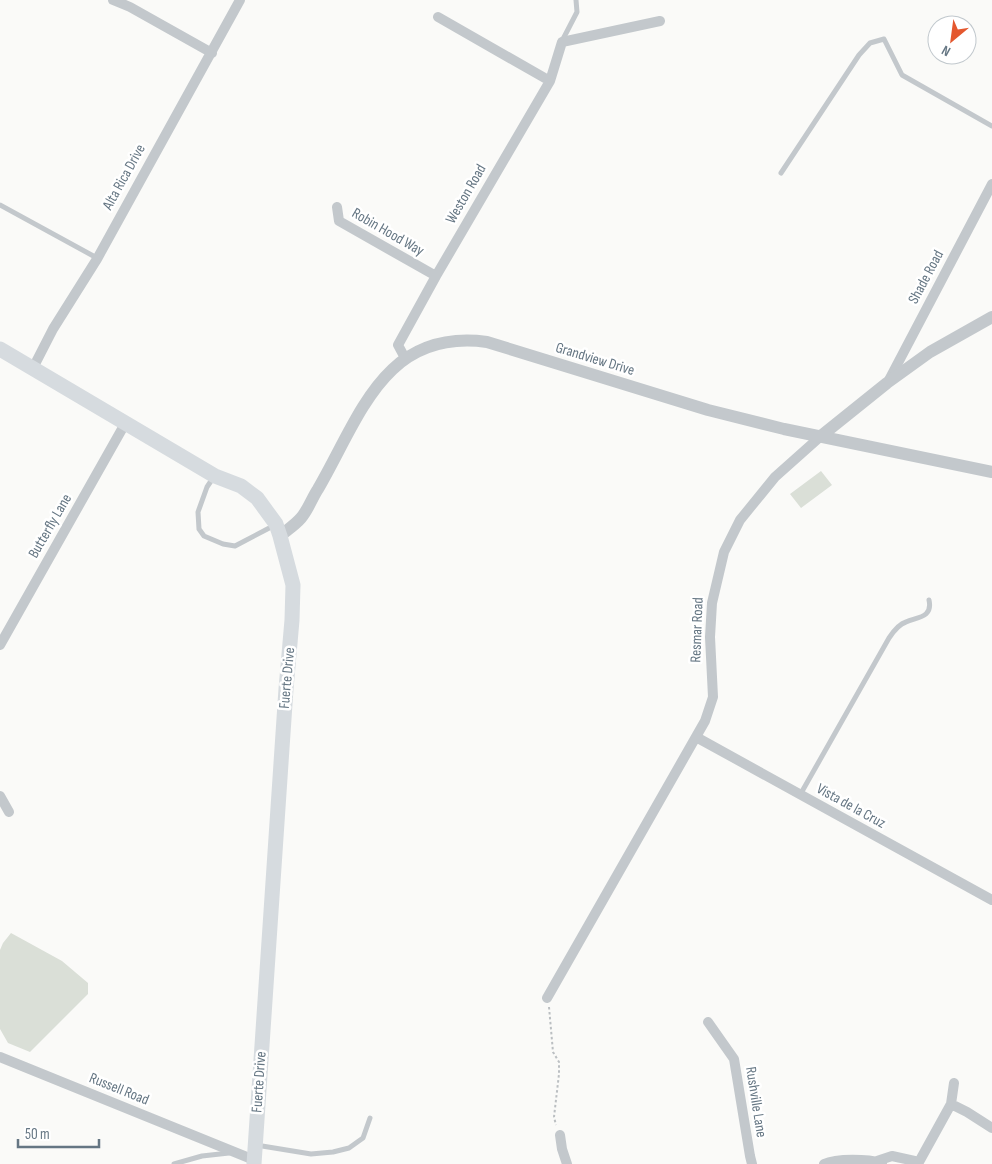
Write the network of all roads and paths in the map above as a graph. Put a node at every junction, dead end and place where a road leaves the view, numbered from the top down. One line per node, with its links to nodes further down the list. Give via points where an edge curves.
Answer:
1 (113, 0): 7 (street)
2 (240, 0): 7 (street, Alta Rica Drive)
3 (576, 0): 6 (lane, via 577,12)
4 (438, 16): 8 (street)
5 (660, 21): 6 (street)
6 (562, 42): 8 (street, Weston Road)
7 (212, 53): 14 (street, Alta Rica Drive)
8 (550, 80): 15 (street, Weston Road)
9 (992, 126): 10 (lane, via 902,75 884,39 870,43 859,55)
10 (781, 173)
11 (992, 184): 20 (street, Shade Road)
12 (0, 205): 14 (lane)
13 (337, 206): 15 (street, Robin Hood Way, via 339,221)
14 (97, 259): 19 (street, Alta Rica Drive)
15 (436, 276): 18 (street, Weston Road, via 398,346)
16 (992, 317): 20 (street, Resmar Road, via 930,352)
17 (0, 349): 19 (main road, Fuerte Drive)
18 (405, 358): 22 (street, Grandview Drive, via 427,347 450,341 487,342 708,410); 25 (street, Grandview Drive, via 378,384 300,519)
19 (33, 368): 21 (main road, Fuerte Drive)
20 (888, 383): 22 (street, Resmar Road)
21 (126, 422): 24 (main road, Fuerte Drive); 27 (street, Butterfly Lane)
22 (821, 436): 23 (street, Grandview Drive); 28 (street, Resmar Road, via 775,477 740,520 724,552 712,603 713,697)
23 (992, 472)
24 (215, 476): 25 (main road, Fuerte Drive, via 241,486 257,498); 25 (lane, via 207,487 198,512 199,528 204,536 235,546)
25 (278, 530): 41 (main road, Fuerte Drive, via 293,585 292,612)
26 (929, 600): 29 (lane, via 930,605 922,618 904,622 889,638)
27 (0, 646)
28 (696, 737): 29 (street, Vista de la Cruz); 33 (street, Resmar Road)
29 (800, 795): 32 (street, Vista de la Cruz)
30 (0, 796): 31 (street)
31 (9, 812)
32 (992, 900)
33 (547, 998): 40 (path, via 558,1062 554,1117)
34 (708, 1022): 47 (street, Rushville Lane, via 734,1059)
35 (0, 1057): 42 (street, Russell Road)
36 (954, 1083): 37 (street)
37 (951, 1104): 39 (street); 44 (street, via 919,1162 892,1156)
38 (370, 1118): 41 (lane, via 363,1138 349,1148 333,1152 311,1154)
39 (992, 1128)
40 (560, 1135): 46 (street)
41 (255, 1145): 43 (main road, Fuerte Drive)
42 (234, 1152): 43 (street, Russell Road); 45 (lane)
43 (254, 1162)
44 (881, 1163): 48 (street, via 852,1160)
45 (174, 1164)
46 (567, 1164)
47 (752, 1164)
48 (824, 1164)

